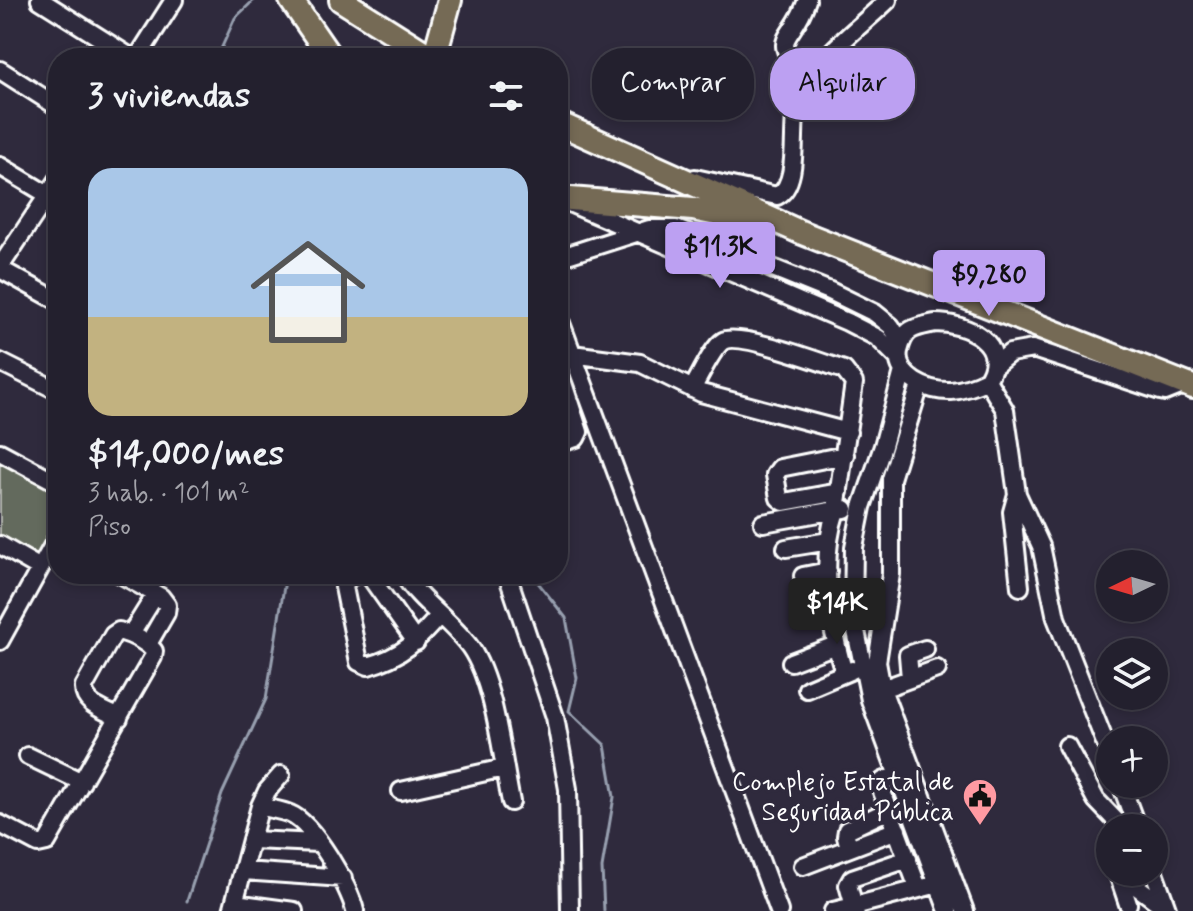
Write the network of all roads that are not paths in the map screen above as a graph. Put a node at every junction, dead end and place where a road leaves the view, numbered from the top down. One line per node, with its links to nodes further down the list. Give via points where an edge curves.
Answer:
1 (40, 0): 8 (street)
2 (174, 0): 9 (street)
3 (291, 0): 10 (highway)
4 (341, 0): 11 (highway)
5 (450, 0): 12 (highway)
6 (807, 0): 13 (street, via 785,36)
7 (888, 0): 14 (street)
8 (119, 48)
9 (142, 48)
10 (324, 48)
11 (416, 48)
12 (437, 48)
13 (785, 48)
14 (837, 48)
15 (0, 70): 16 (street)
16 (48, 101)
17 (795, 120): 20 (street, via 790,178 781,195)
18 (568, 127): 20 (highway)
19 (0, 166): 21 (street)
20 (677, 175): 26 (highway)
21 (48, 195)
22 (568, 199): 26 (highway, via 693,209)
23 (568, 202): 25 (street)
24 (48, 205): 28 (street)
25 (634, 233): 27 (street); 32 (street, via 676,229 816,285 891,326)
26 (831, 245): 38 (highway)
27 (568, 255)
28 (0, 268): 29 (street)
29 (48, 295)
30 (568, 343): 31 (street)
31 (572, 354): 34 (street); 40 (street, via 640,363)
32 (900, 357): 35 (street, via 909,331 935,323 961,326 984,339 992,353); 37 (street); 49 (street, via 887,433)
33 (0, 362): 39 (street)
34 (580, 372): 36 (street); 114 (street)
35 (990, 373): 37 (street, via 972,388 950,391); 38 (street, via 1010,353 1033,349 1160,391); 48 (street, via 1005,410)
36 (568, 377)
37 (920, 385): 79 (street, via 891,479 891,574 877,662)
38 (1189, 385)
39 (48, 386)
40 (692, 389): 42 (street); 42 (street, via 719,343 737,339 781,349 848,373 854,383)
41 (568, 402): 43 (street, via 579,432)
42 (848, 432): 45 (street)
43 (568, 441)
44 (0, 452): 46 (street)
45 (845, 455): 47 (street); 47 (street, via 780,468 775,475 784,502)
46 (48, 478)
47 (839, 492): 50 (street)
48 (1017, 494): 64 (street, via 1012,512); 81 (street, via 1041,546 1056,618)
49 (862, 507): 50 (street); 74 (street, via 852,580)
50 (836, 510): 51 (street); 52 (street)
51 (763, 523)
52 (829, 541): 54 (street); 57 (street)
53 (0, 545): 56 (street)
54 (786, 548)
55 (48, 555): 56 (street)
56 (40, 568): 68 (street)
57 (828, 571): 58 (street); 71 (street)
58 (803, 576)
59 (138, 584): 65 (street)
60 (345, 584): 69 (street, via 359,662 368,666 389,660)
61 (375, 584): 69 (street)
62 (409, 584): 66 (street)
63 (510, 584): 113 (street, via 555,717 566,774)
64 (1020, 587)
65 (156, 594): 67 (street); 70 (street, via 167,605 166,613)
66 (439, 616): 69 (street); 84 (street, via 466,643 481,670)
67 (131, 634): 70 (street); 80 (street, via 113,635 84,687 86,700)
68 (0, 641)
69 (416, 642)
70 (148, 644): 80 (street, via 153,657)
71 (836, 645): 73 (street); 76 (street)
72 (925, 649): 77 (street, via 908,654)
73 (791, 662)
74 (861, 667): 76 (street); 85 (street, via 870,700)
75 (937, 669): 77 (street)
76 (844, 673): 78 (street)
77 (910, 678): 79 (street)
78 (807, 689)
79 (882, 689): 85 (street)
80 (119, 718): 87 (street)
81 (1099, 726)
82 (1067, 746): 92 (street, via 1096,800)
83 (28, 756): 87 (street)
84 (504, 768): 88 (street); 89 (street)
85 (905, 772): 91 (street, via 881,783); 102 (street); 117 (street)
86 (281, 775): 90 (street)
87 (82, 782): 93 (street, via 47,842 38,844)
88 (401, 791)
89 (511, 802)
90 (260, 806): 95 (street); 96 (street, via 291,814)
91 (889, 810): 94 (street); 97 (street, via 847,830)
92 (1110, 814)
93 (0, 824)
94 (897, 830): 97 (street); 98 (street)
95 (252, 840): 96 (street); 100 (street)
96 (318, 843): 101 (street)
97 (849, 848): 99 (street)
98 (908, 859): 106 (street); 109 (street, via 852,878 848,885)
99 (803, 866)
100 (243, 871): 101 (street); 108 (street)
101 (343, 878): 112 (street)
102 (938, 884): 106 (street); 116 (street)
103 (1122, 886): 107 (street)
104 (1135, 886): 110 (street)
105 (1159, 886): 110 (street)
106 (918, 888): 109 (street)
107 (1128, 904)
108 (234, 907): 111 (street)
109 (855, 908): 115 (street)
110 (1168, 910)
111 (294, 911)
112 (355, 911)
113 (570, 911)
114 (779, 911)
115 (833, 911)
116 (948, 911)
117 (965, 911)

